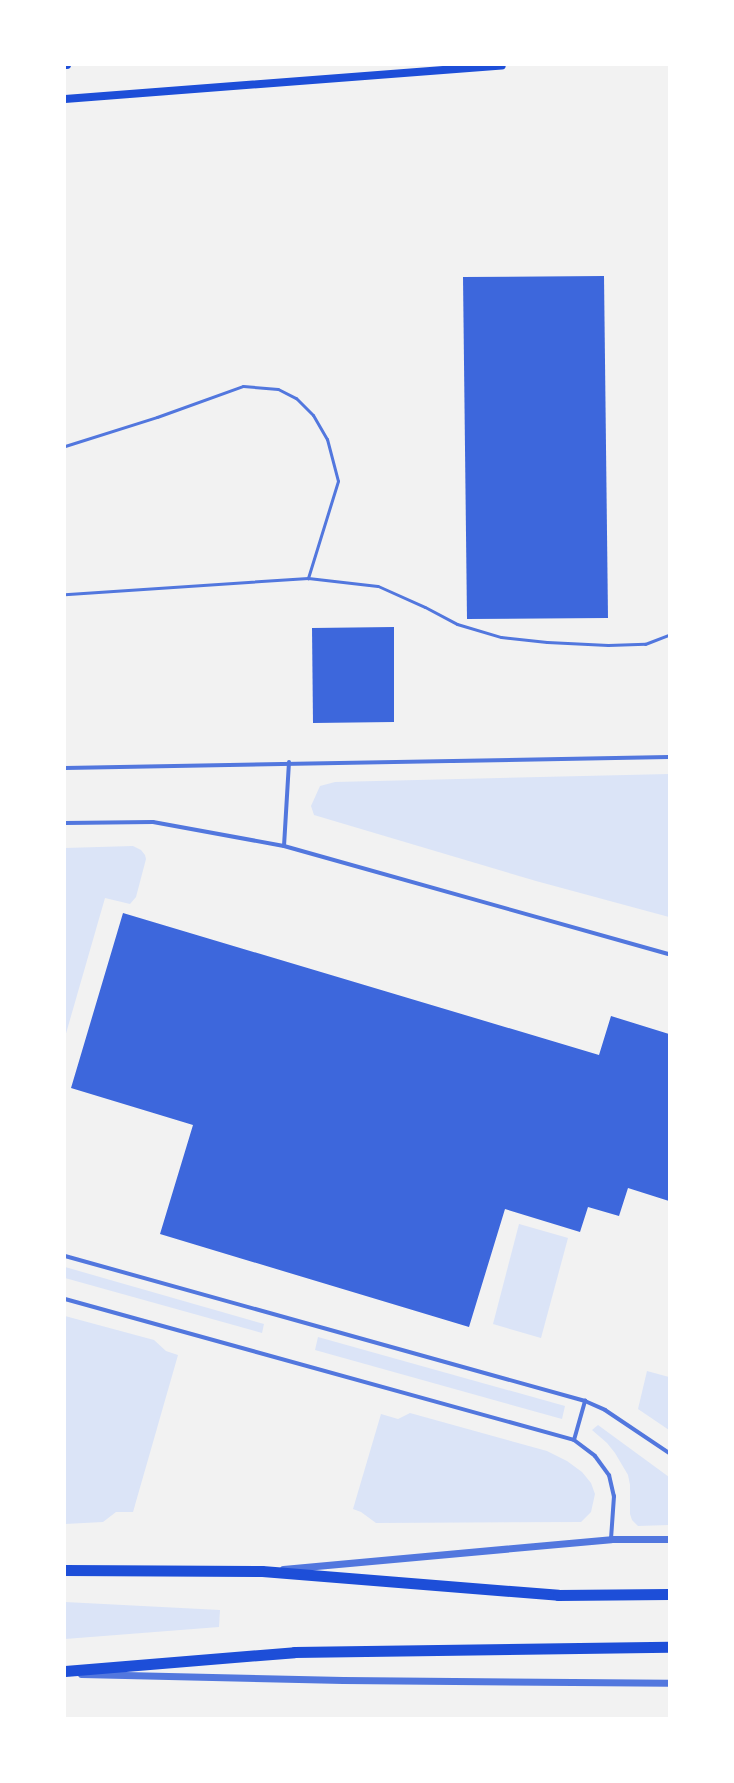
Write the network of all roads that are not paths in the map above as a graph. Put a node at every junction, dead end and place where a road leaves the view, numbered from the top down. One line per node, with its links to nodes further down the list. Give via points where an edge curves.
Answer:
1 (502, 65): 2 (main road)
2 (65, 99)
3 (65, 446): 4 (lane, via 243,386 278,389 296,398 313,415 327,439 338,481)
4 (308, 578): 5 (lane); 6 (lane, via 378,586 457,624 500,637 608,645 645,644)
5 (65, 594)
6 (669, 635)
7 (669, 757): 8 (street)
8 (290, 762): 9 (street); 11 (street)
9 (65, 768)
10 (65, 823): 11 (street, via 153,822)
11 (284, 846): 12 (street)
12 (669, 954)
13 (65, 1256): 15 (street)
14 (65, 1299): 16 (street)
15 (585, 1401): 16 (street); 17 (street, via 605,1410)
16 (574, 1440): 18 (street, via 596,1456 609,1475 614,1496)
17 (669, 1454)
18 (611, 1539): 19 (street); 21 (street)
19 (669, 1539)
20 (65, 1570): 21 (highway)
21 (262, 1570): 22 (highway, via 558,1595)
22 (669, 1594)
23 (669, 1647): 24 (highway, via 294,1652)
24 (65, 1671)
25 (65, 1674): 26 (street)
26 (669, 1683)

